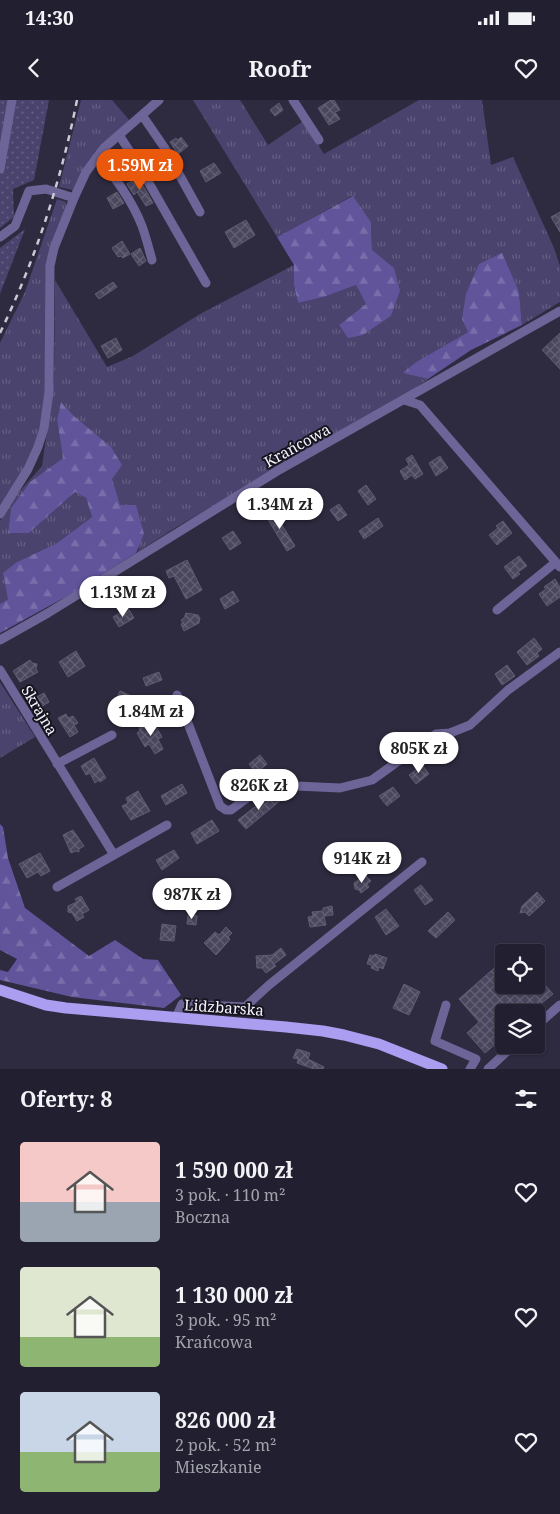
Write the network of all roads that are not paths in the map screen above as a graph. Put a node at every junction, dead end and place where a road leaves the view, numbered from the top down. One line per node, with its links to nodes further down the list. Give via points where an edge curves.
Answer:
1 (12, 100): 8 (street)
2 (159, 100): 4 (street)
3 (293, 100): 6 (street)
4 (142, 115): 5 (street); 10 (street)
5 (118, 135): 7 (street); 13 (street)
6 (319, 140)
7 (98, 156): 9 (street); 12 (street, via 132,204)
8 (0, 169)
9 (74, 198): 11 (street, via 46,189 30,191 15,226); 16 (street, via 50,266 49,392 44,428 28,469)
10 (200, 212)
11 (0, 236)
12 (152, 260)
13 (206, 283)
14 (560, 311): 15 (street, Krańcowa)
15 (404, 400): 17 (street, via 420,405); 19 (street, Krańcowa, via 279,470)
16 (0, 514)
17 (558, 565): 18 (street)
18 (497, 610)
19 (0, 640)
20 (560, 652): 22 (street, via 508,690 470,725 450,733 436,734 372,780 340,788 296,786 275,777 231,810 220,806)
21 (0, 670): 24 (street, Skrajna)
22 (177, 695)
23 (112, 735): 24 (street)
24 (57, 764): 26 (street, Skrajna)
25 (167, 825): 26 (street)
26 (114, 854): 28 (street)
27 (422, 862): 32 (street, via 245,1007 182,1004)
28 (57, 887)
29 (0, 990): 32 (main road, Lidzbarska, via 38,1003 66,1008)
30 (446, 1005): 36 (street, via 435,1041 476,1059)
31 (560, 1006): 33 (street)
32 (176, 1018): 35 (main road, Lidzbarska, via 286,1026 344,1035 379,1044)
33 (545, 1018)
34 (504, 1054): 37 (street)
35 (442, 1069)
36 (470, 1069)
37 (488, 1069)

